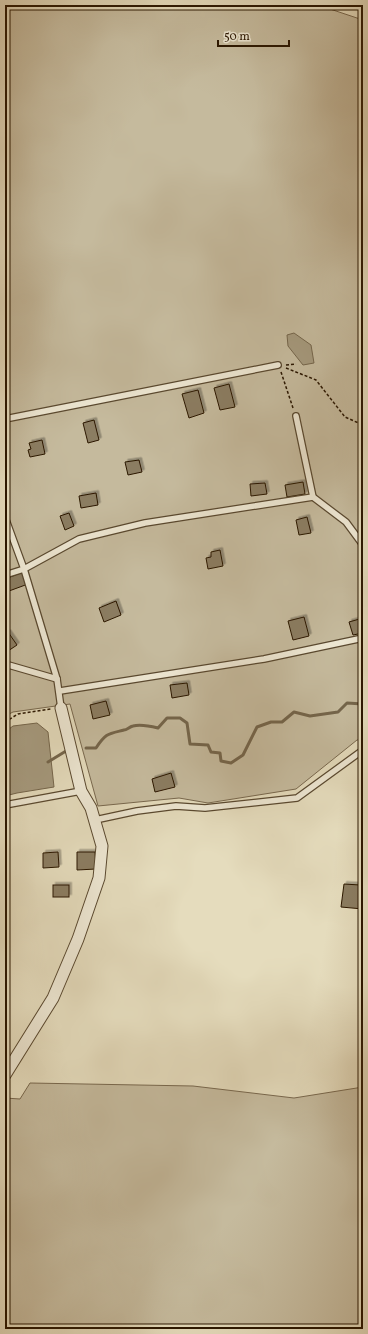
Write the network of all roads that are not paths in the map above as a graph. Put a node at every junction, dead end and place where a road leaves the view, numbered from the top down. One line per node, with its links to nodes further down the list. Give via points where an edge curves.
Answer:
1 (278, 365): 3 (lane)
2 (296, 416): 4 (lane)
3 (5, 419)
4 (313, 497): 6 (lane, via 346,522); 7 (lane, via 145,522 79,539)
5 (5, 517): 7 (lane)
6 (363, 545)
7 (24, 568): 8 (lane); 11 (lane)
8 (5, 575)
9 (363, 638): 12 (lane, via 264,659)
10 (5, 664): 11 (lane)
11 (58, 679): 12 (lane)
12 (60, 691): 13 (lane)
13 (61, 708): 15 (street)
14 (363, 750): 17 (lane, via 298,798 205,808 176,806)
15 (82, 791): 16 (lane); 17 (street)
16 (5, 805)
17 (94, 820): 18 (street, via 102,846 99,878 78,939 53,998)
18 (5, 1075)

